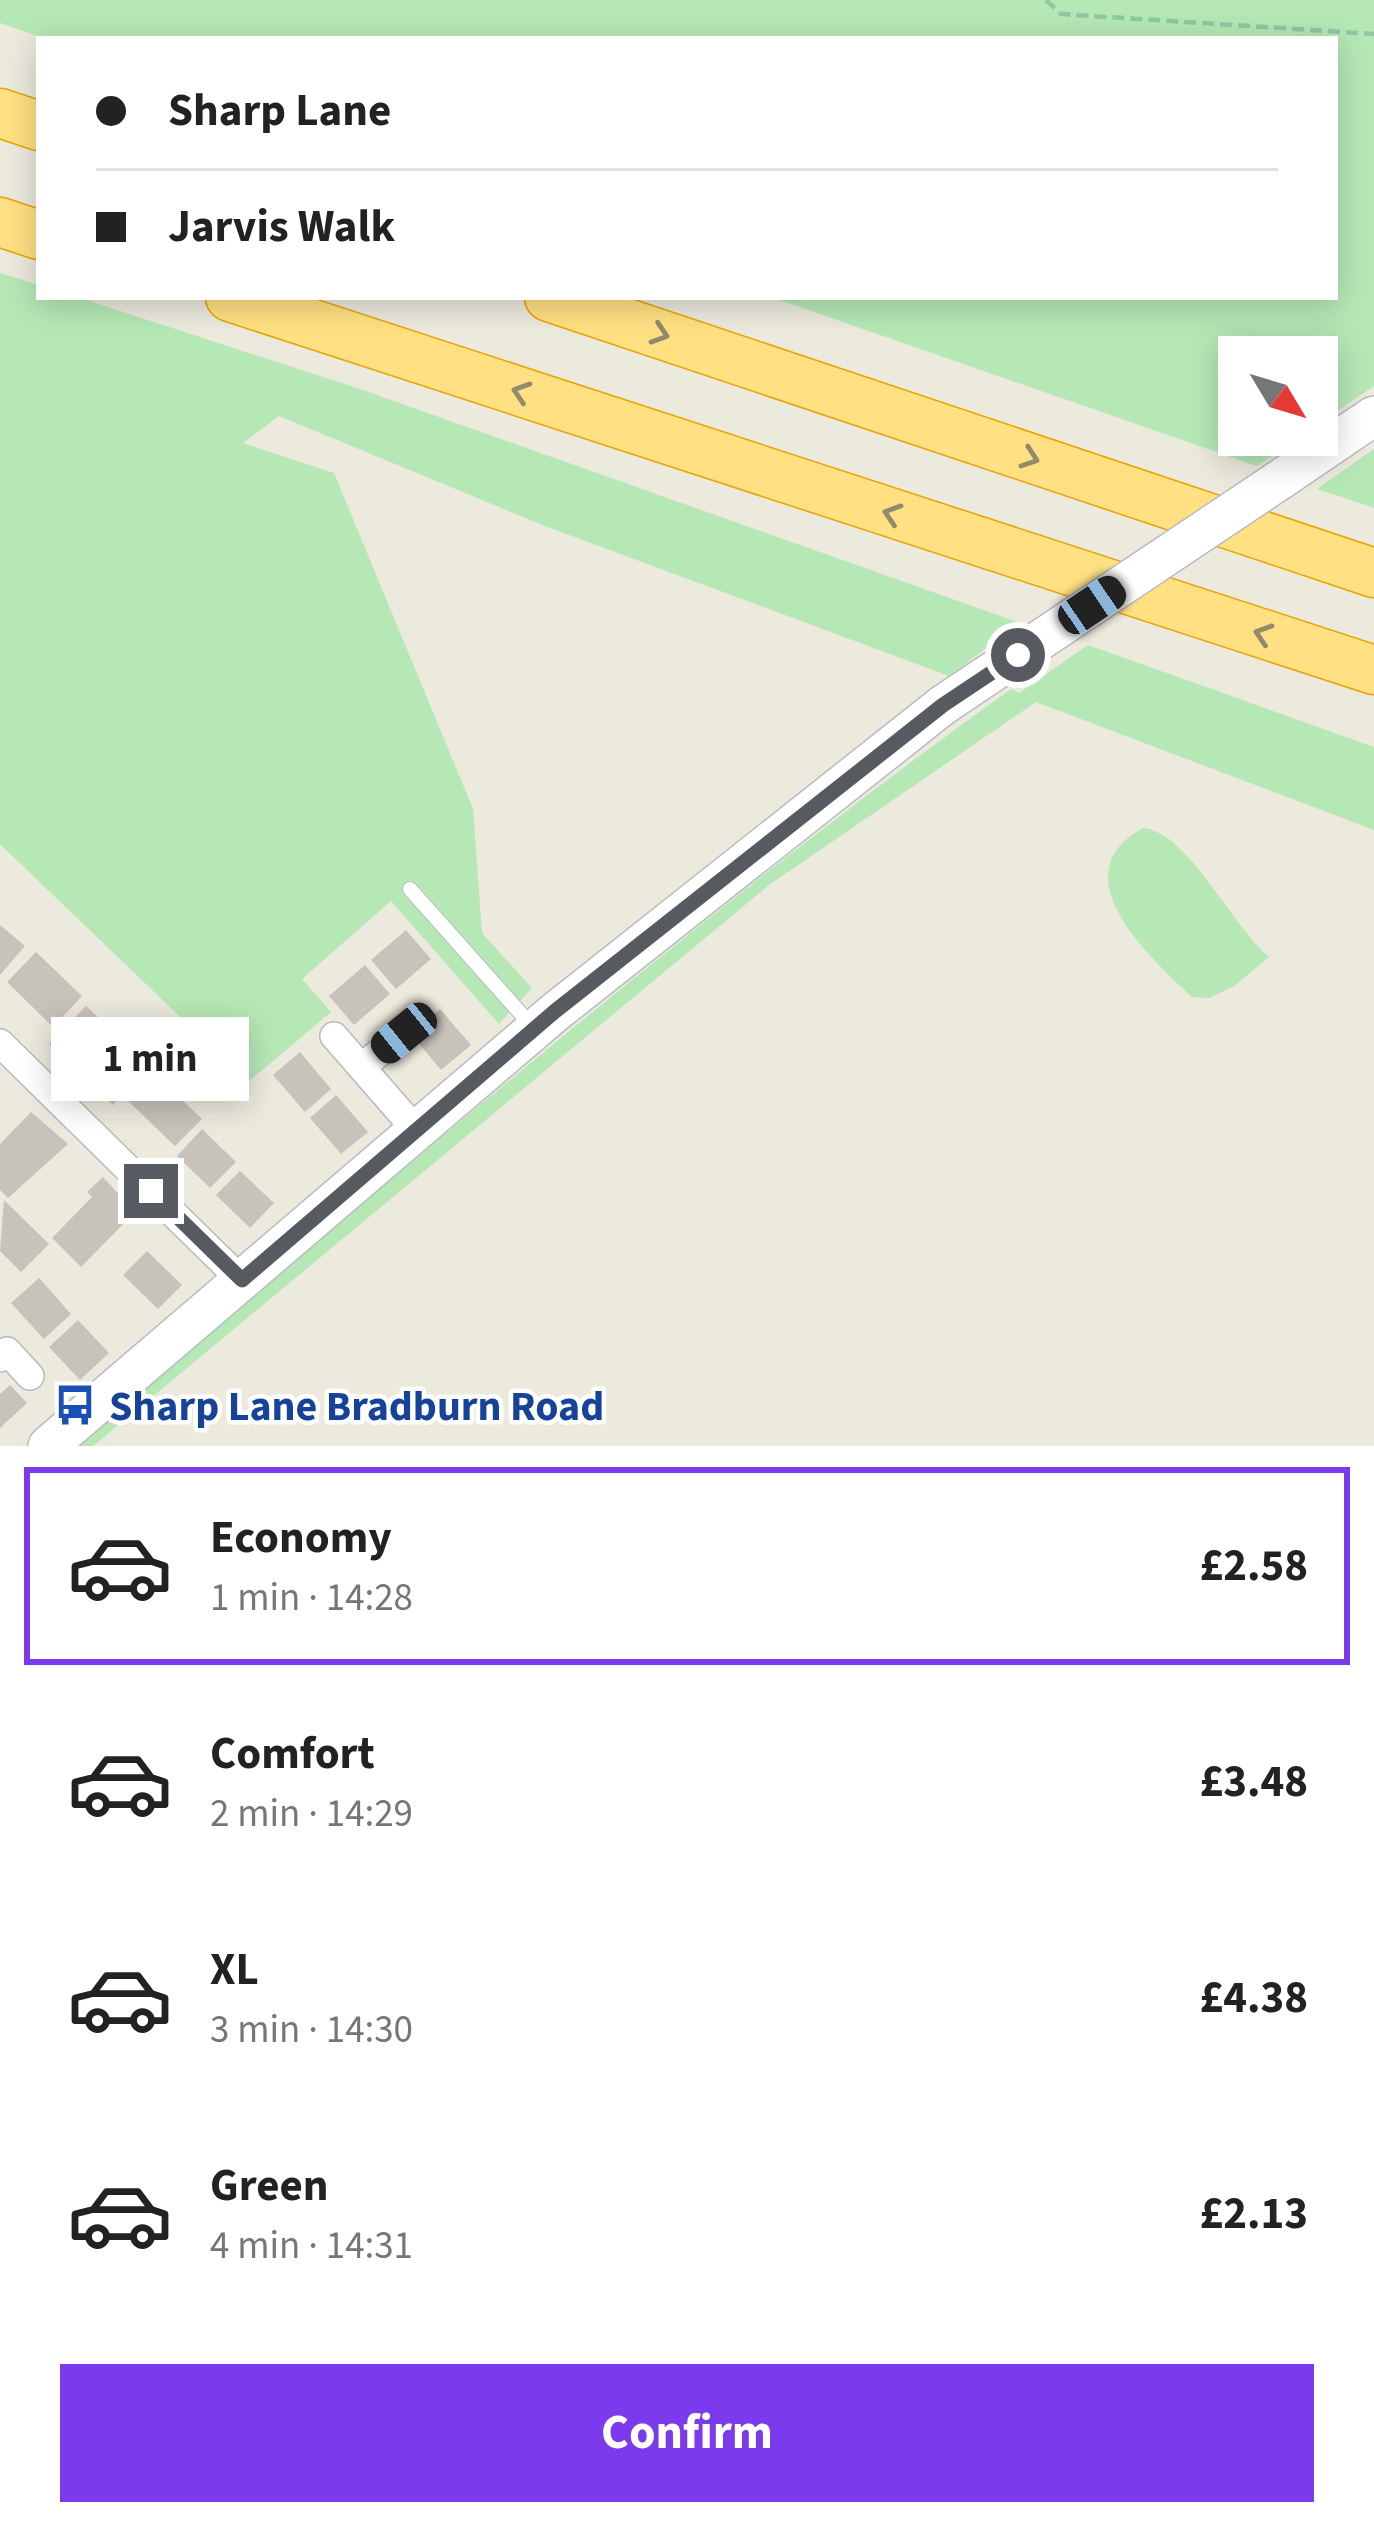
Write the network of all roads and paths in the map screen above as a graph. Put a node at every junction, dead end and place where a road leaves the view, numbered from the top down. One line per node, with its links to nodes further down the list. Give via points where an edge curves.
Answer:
1 (1046, 0): 2 (path, via 1061,14)
2 (1374, 34)
3 (0, 113): 4 (highway)
4 (36, 125)
5 (239, 300): 9 (highway, one-way to 5)
6 (558, 300): 8 (highway, one-way to 8)
7 (1374, 416): 11 (street, bridge, via 943,705)
8 (1374, 573)
9 (1374, 670)
10 (410, 889): 11 (lane)
11 (534, 1029): 16 (street)
12 (404, 1033): 15 (street)
13 (334, 1036): 15 (street)
14 (0, 1043): 17 (street)
15 (362, 1067): 16 (street)
16 (416, 1130): 17 (street)
17 (242, 1280): 20 (street)
18 (0, 1358): 19 (street, via 7,1351)
19 (31, 1376)
20 (48, 1446)

